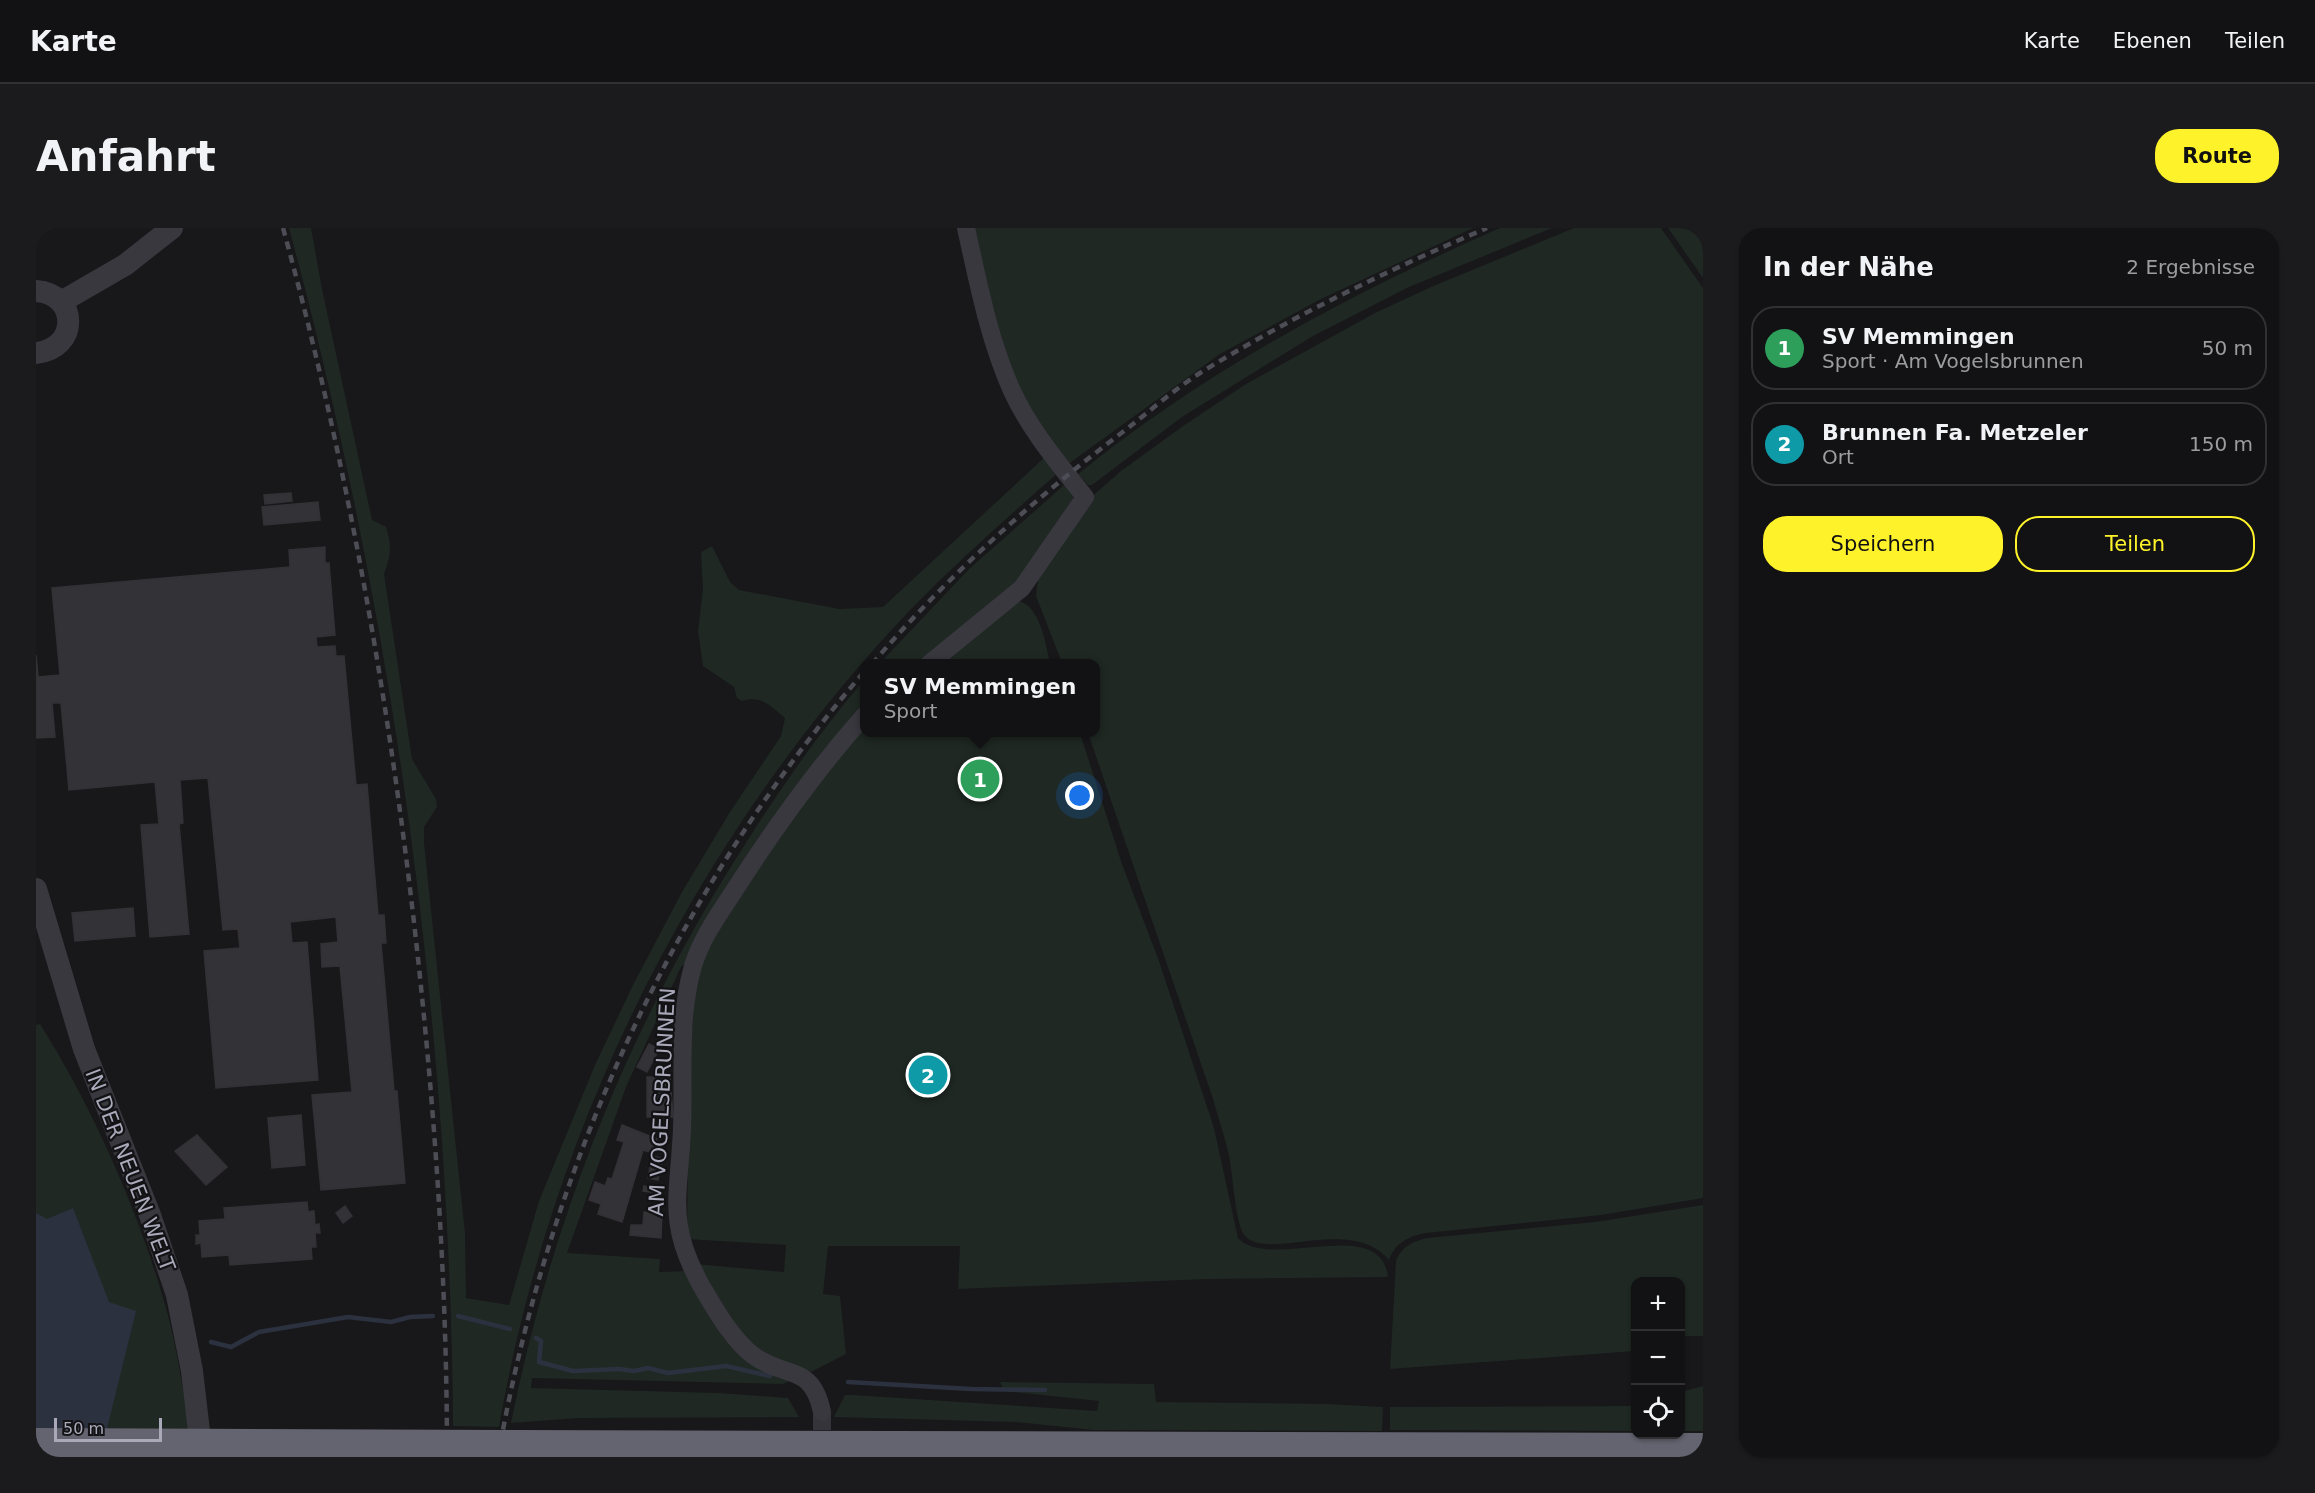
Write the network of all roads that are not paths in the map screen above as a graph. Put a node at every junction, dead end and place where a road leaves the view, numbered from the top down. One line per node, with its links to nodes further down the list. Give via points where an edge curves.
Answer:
1 (172, 228): 4 (street, via 125,265)
2 (966, 228): 6 (street, via 993,338 1012,392 1032,427 1085,497 1022,588)
3 (36, 291): 4 (street)
4 (61, 302): 5 (street, via 68,321 63,341 55,348)
5 (36, 353)
6 (934, 659)
7 (860, 721): 9 (street, AM VOGELSBRUNNEN, via 788,814 722,910 693,966 685,1021 682,1133 676,1187 681,1240 703,1288 739,1340 760,1359 807,1379)
8 (36, 888): 12 (street, IN DER NEUEN WELT, via 84,1049 150,1215 177,1295 192,1371)
9 (822, 1412)
10 (36, 1444): 11 (highway, bridge)
11 (1703, 1449)
12 (202, 1457)

